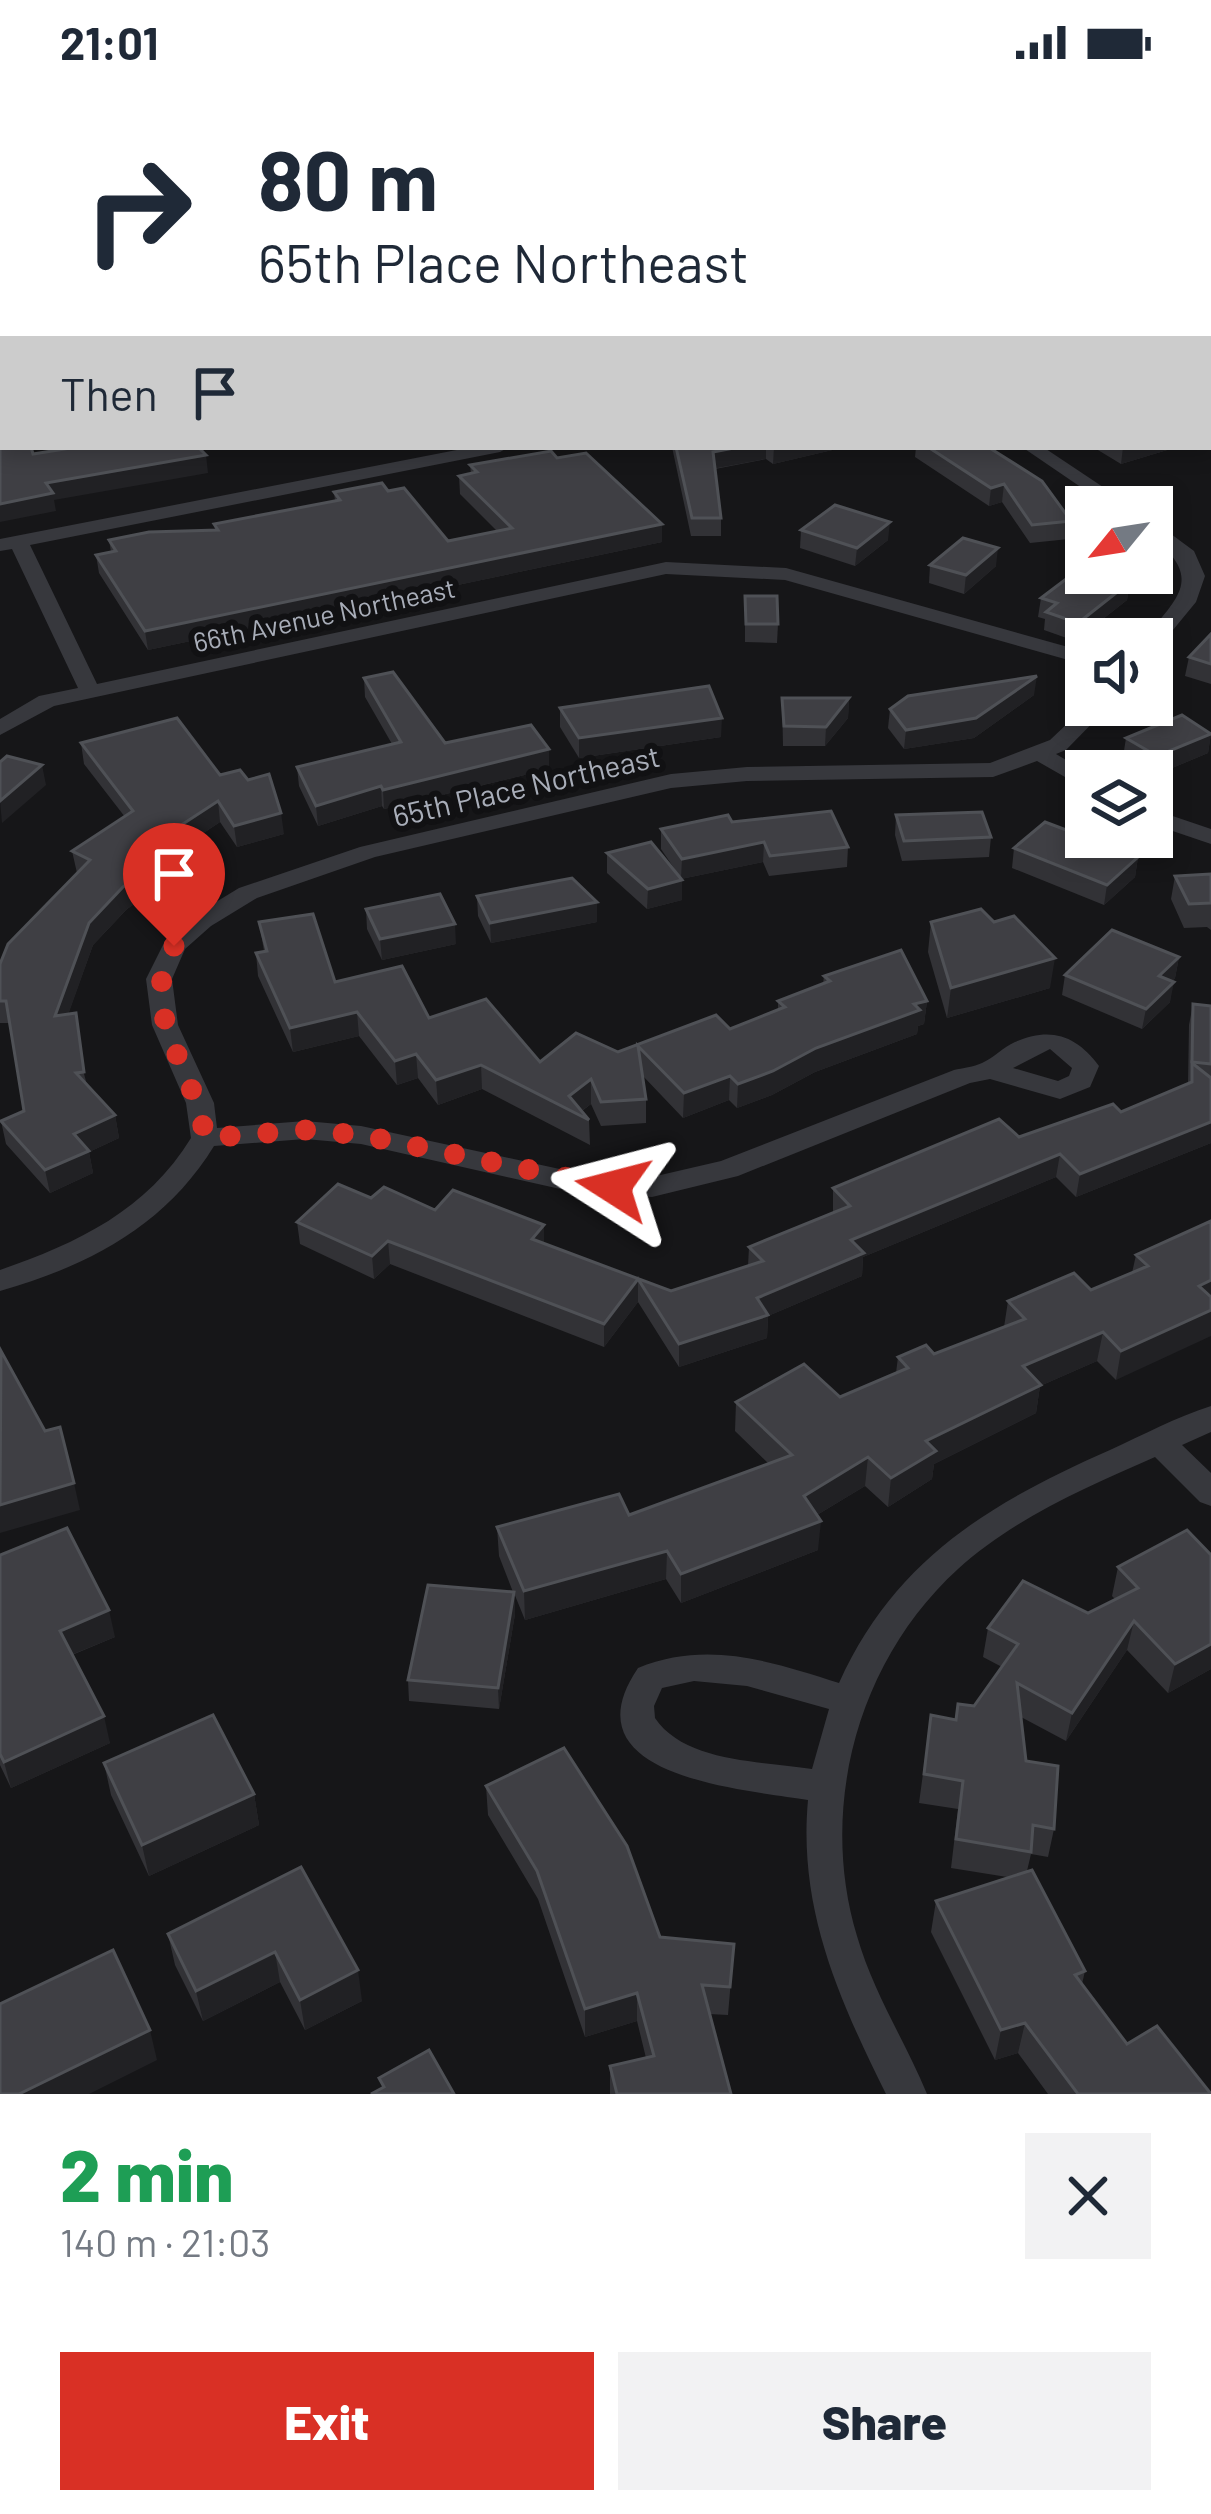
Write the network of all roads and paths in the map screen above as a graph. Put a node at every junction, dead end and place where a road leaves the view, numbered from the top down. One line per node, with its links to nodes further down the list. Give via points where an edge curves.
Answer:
1 (485, 450): 5 (street)
2 (1036, 450): 3 (street)
3 (1091, 486)
4 (1173, 542): 6 (street, via 1195,576)
5 (9, 543): 10 (street)
6 (1186, 602): 7 (street); 8 (street)
7 (1211, 608)
8 (1173, 618)
9 (1065, 653): 10 (street, 66th Avenue Northeast, via 786,574 666,568)
10 (90, 691): 12 (street, 66th Avenue Northeast, via 46,701)
11 (1081, 726): 13 (street, 65th Place Northeast)
12 (0, 728)
13 (1041, 754): 14 (street); 18 (street, 65th Place Northeast, via 959,774 671,781 368,853 248,893 174,946 159,979 165,1025 200,1103)
14 (1065, 769)
15 (1173, 823): 16 (street)
16 (1211, 837)
17 (991, 1070): 18 (street, via 728,1169 652,1187 578,1183 361,1135 305,1130)
18 (205, 1138): 19 (street, via 190,1167 142,1216 87,1251)
19 (0, 1282)
20 (1211, 1418): 21 (street)
21 (1160, 1442): 22 (street); 23 (street, via 1028,1504 954,1553 874,1642)
22 (1211, 1493)
23 (846, 1700): 24 (street); 24 (street, via 779,1679 686,1667 650,1678 636,1702 640,1731 668,1756)
24 (827, 1788): 25 (street, via 826,1882 843,1949)
25 (907, 2094)

